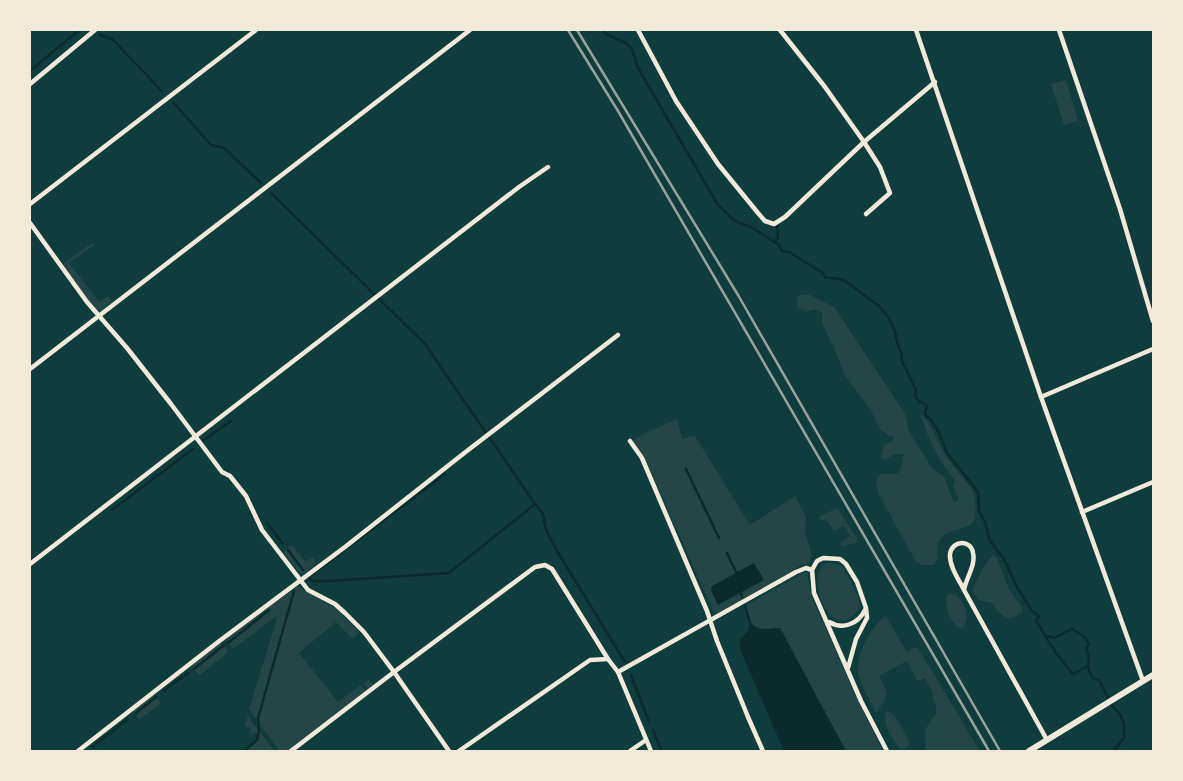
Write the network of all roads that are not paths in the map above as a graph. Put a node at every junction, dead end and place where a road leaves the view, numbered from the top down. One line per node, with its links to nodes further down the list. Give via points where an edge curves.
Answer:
1 (95, 30): 9 (street)
2 (256, 30): 12 (street)
3 (470, 30): 15 (street)
4 (638, 30): 10 (street, via 676,101 704,143 765,221 774,224 785,217)
5 (780, 30): 10 (street, via 826,87)
6 (916, 30): 8 (street)
7 (1059, 30): 16 (street, via 1120,209)
8 (935, 82): 10 (street); 20 (street)
9 (30, 84)
10 (864, 142): 13 (street, via 880,167 890,193)
11 (548, 167): 21 (street)
12 (30, 204)
13 (866, 214)
14 (30, 223): 15 (street)
15 (98, 316): 19 (street); 21 (street)
16 (1153, 322)
17 (618, 335): 27 (street)
18 (1153, 350): 20 (street)
19 (30, 369)
20 (1041, 396): 24 (street)
21 (196, 438): 25 (street); 27 (street, via 222,472 230,476 246,496 262,530)
22 (630, 441): 30 (street, via 642,458)
23 (1153, 482): 24 (street)
24 (1082, 512): 37 (street)
25 (30, 564)
26 (812, 570): 29 (street, via 823,558 840,559 851,572); 30 (street, via 806,568 796,572); 31 (street, via 814,592)
27 (300, 580): 34 (street, via 308,590 345,613); 40 (street)
28 (964, 590): 28 (street, via 974,559 973,551 970,545 957,543 950,554); 39 (street)
29 (866, 608): 31 (street, via 862,617 844,626); 33 (street, via 866,618)
30 (710, 621): 35 (street); 46 (street)
31 (827, 621): 33 (street)
32 (608, 658): 34 (street, via 552,569 545,565 535,567); 35 (street); 43 (street, via 590,660)
33 (848, 668): 47 (street)
34 (394, 672): 41 (street); 42 (street)
35 (618, 672): 38 (street)
36 (1153, 675): 37 (main road)
37 (1143, 681): 39 (main road)
38 (646, 740): 44 (street); 45 (street)
39 (1047, 740): 48 (main road)
40 (78, 751)
41 (291, 751)
42 (449, 751)
43 (459, 751)
44 (630, 751)
45 (651, 751)
46 (763, 751)
47 (886, 751)
48 (1029, 751)

